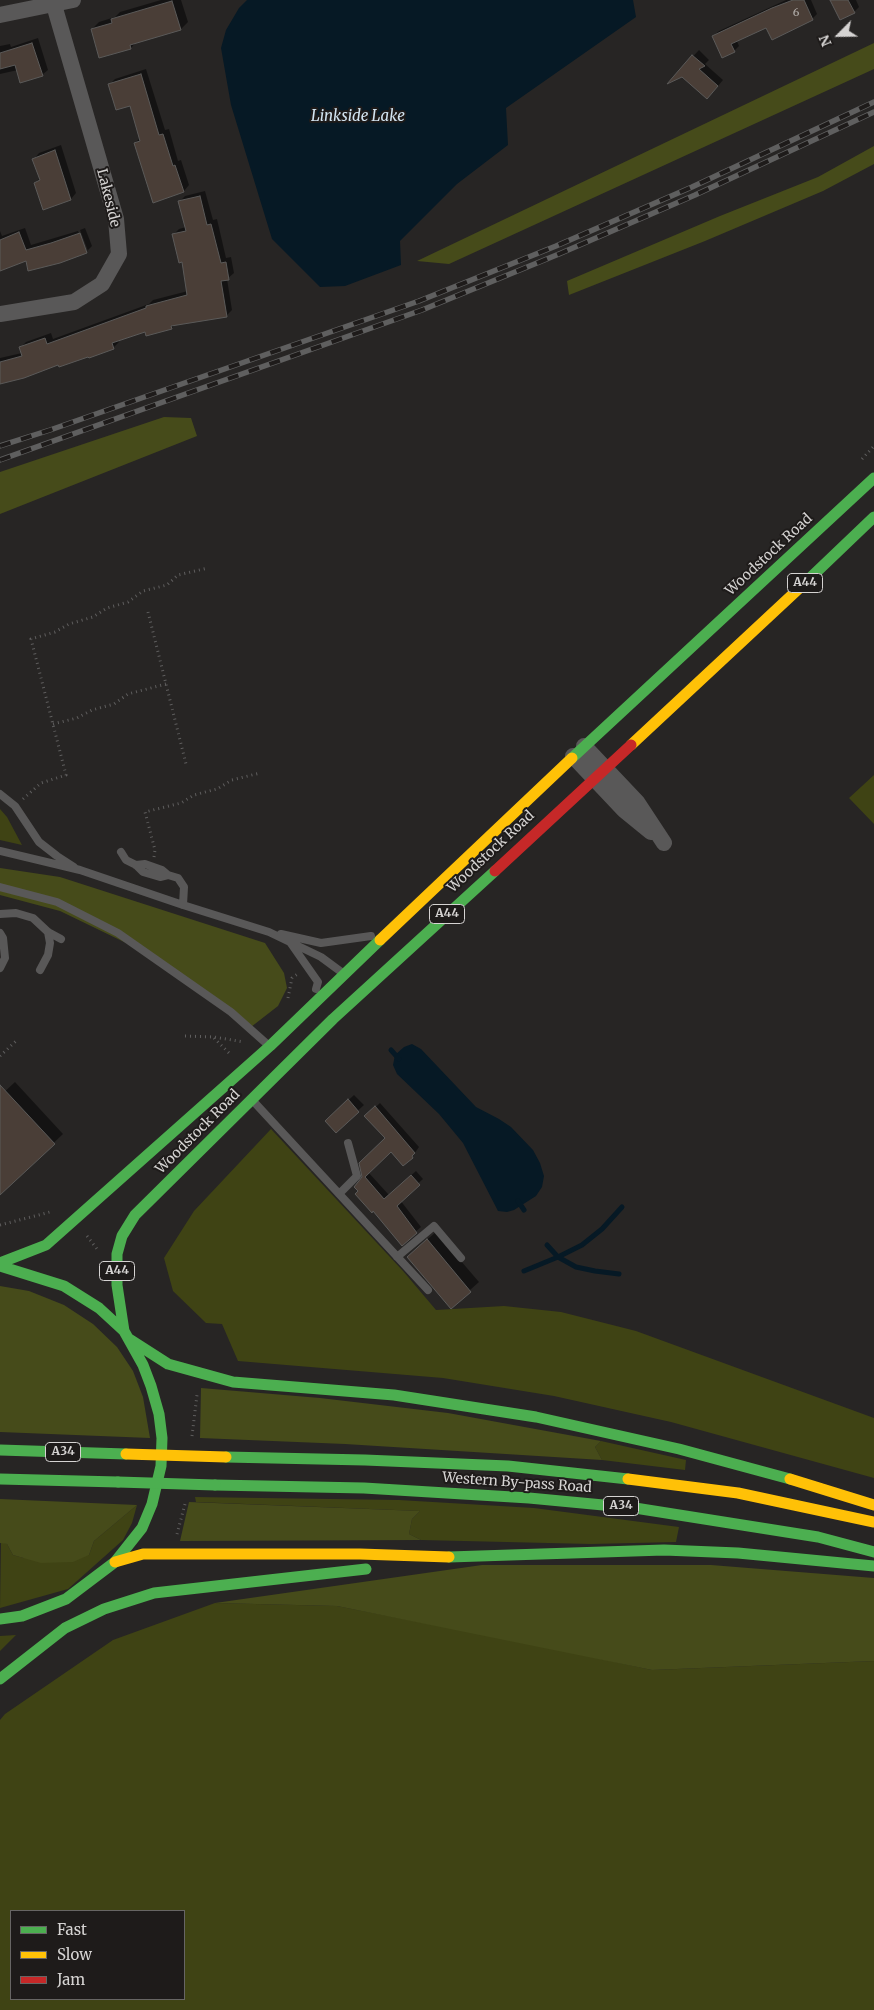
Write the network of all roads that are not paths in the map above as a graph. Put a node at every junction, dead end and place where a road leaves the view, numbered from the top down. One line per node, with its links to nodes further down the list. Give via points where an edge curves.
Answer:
1 (74, 0): 2 (street)
2 (54, 5): 3 (street); 4 (street, Lakeside, via 116,219 119,254 102,284 74,302)
3 (0, 15)
4 (0, 314)
5 (874, 478): 11 (highway, Woodstock Road / A44)
6 (874, 517): 10 (highway, Woodstock Road / A44)
7 (874, 528): 8 (lane)
8 (856, 546)
9 (774, 624): 10 (lane)
10 (737, 648): 12 (highway, Woodstock Road / A44)
11 (582, 744): 12 (street); 20 (highway, Woodstock Road / A44)
12 (600, 773): 35 (highway, Woodstock Road / A44, via 333,1019)
13 (0, 794): 18 (lane, via 15,806 40,842)
14 (0, 851): 18 (lane)
15 (121, 852): 17 (lane, via 126,860)
16 (457, 856): 20 (lane)
17 (136, 865): 19 (lane, via 152,866); 19 (lane, via 150,875)
18 (80, 870): 22 (lane)
19 (168, 875): 22 (lane, via 182,882)
20 (442, 878): 24 (highway, A44)
21 (0, 887): 34 (lane, via 57,902 118,933 230,1012)
22 (183, 905): 26 (lane)
23 (0, 914): 25 (lane, via 16,913 33,918)
24 (390, 929): 26 (lane, via 368,937 321,943); 32 (highway, A44)
25 (48, 932): 28 (lane); 31 (lane, via 48,955)
26 (269, 932): 29 (lane)
27 (0, 933): 30 (lane, via 5,958)
28 (61, 939)
29 (289, 942): 32 (lane, via 321,957); 33 (lane, via 318,982)
30 (0, 968)
31 (40, 970)
32 (348, 976): 33 (highway, Woodstock Road / A44)
33 (308, 1010): 34 (highway, Woodstock Road / A44)
34 (270, 1046): 40 (highway, Woodstock Road / A44, via 46,1246)
35 (252, 1100): 37 (lane); 42 (highway, Woodstock Road / A44, via 136,1215 122,1236 117,1254 117,1285)
36 (348, 1143): 37 (lane, via 357,1176)
37 (339, 1194): 38 (lane)
38 (397, 1257): 39 (lane, via 434,1226); 41 (lane)
39 (461, 1258)
40 (0, 1265): 42 (highway, via 64,1286 99,1308)
41 (428, 1290)
42 (126, 1335): 45 (highway, via 168,1364 232,1382 394,1395 536,1417 679,1449); 49 (highway, via 143,1365 156,1401 162,1438 161,1466 152,1504 142,1528)
43 (0, 1450): 46 (highway, Western By-pass Road / A34, bridge, via 508,1466 738,1493)
44 (0, 1479): 47 (highway, Western By-pass Road / A34, bridge, via 364,1488 529,1498 635,1508 809,1536)
45 (874, 1505)
46 (874, 1522)
47 (874, 1552)
48 (449, 1557): 49 (highway, via 143,1554); 50 (highway, via 664,1550 738,1553); 54 (highway, via 154,1593 104,1609 64,1628)
49 (115, 1562): 51 (highway)
50 (874, 1566)
51 (66, 1600): 52 (highway, via 22,1616); 53 (highway)
52 (0, 1619)
53 (40, 1623)
54 (0, 1679)

